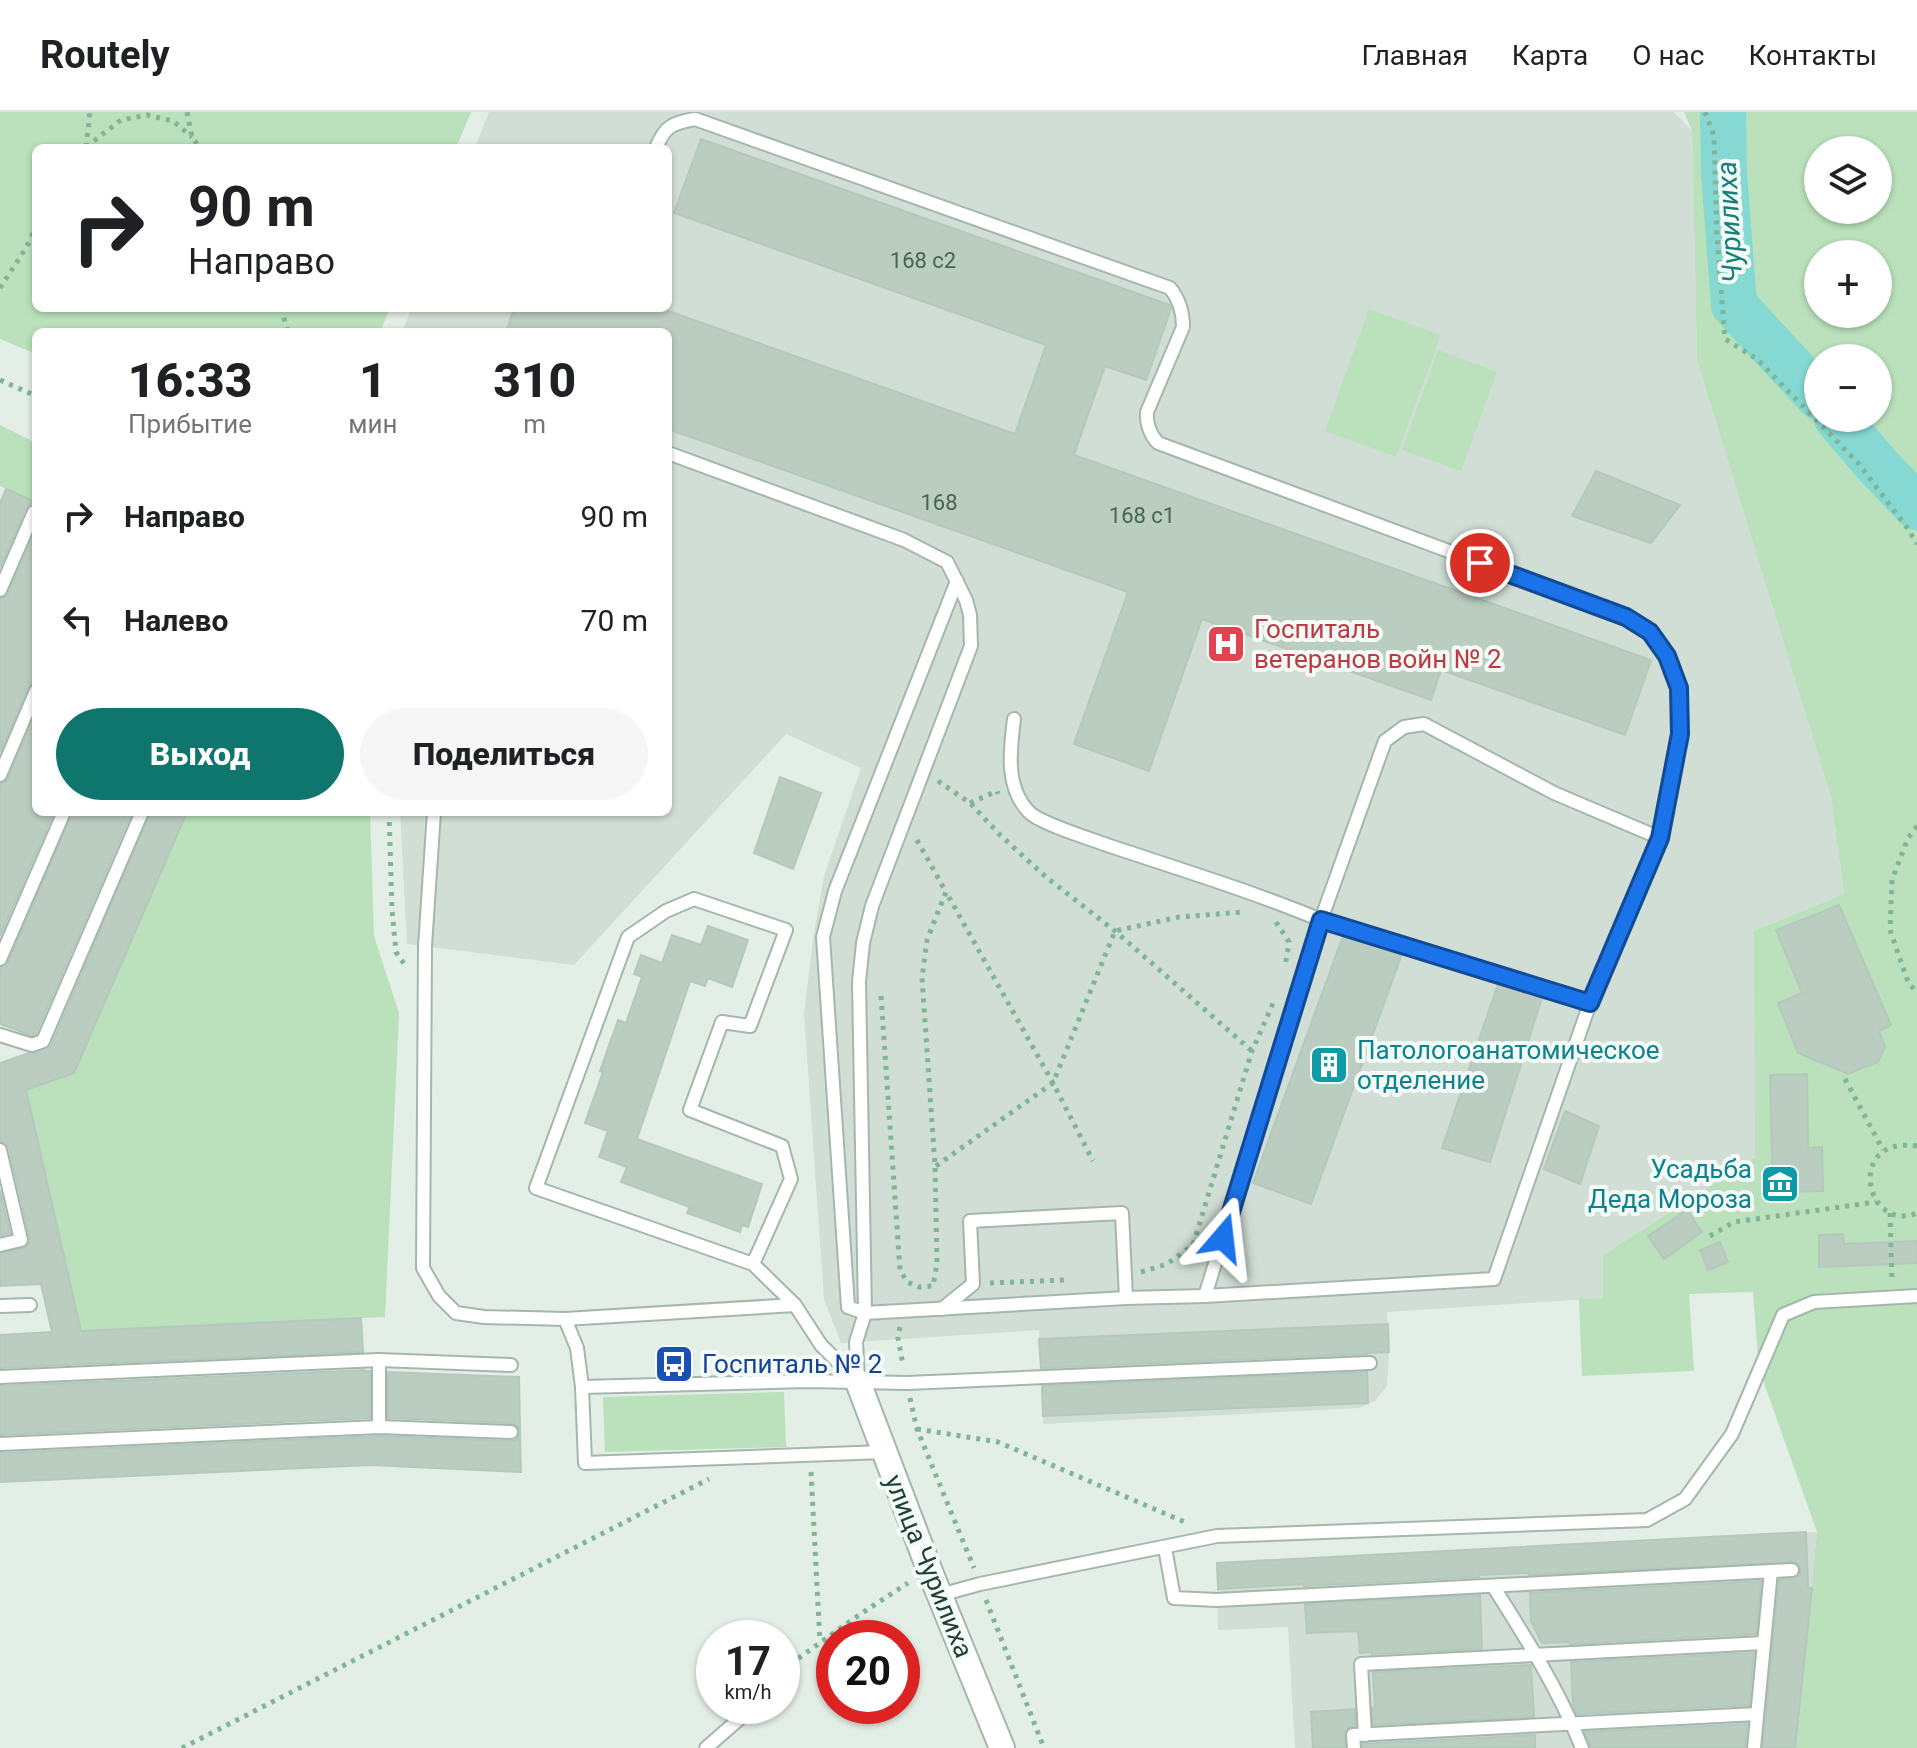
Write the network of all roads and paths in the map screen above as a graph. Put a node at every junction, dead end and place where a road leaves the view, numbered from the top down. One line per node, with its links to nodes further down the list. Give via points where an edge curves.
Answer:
1 (90, 112): 5 (path)
2 (187, 112): 4 (path)
3 (1705, 112): 15 (path, via 1714,136 1725,339 1757,359 1858,463)
4 (192, 137): 6 (path, via 173,121 147,115 121,120); 7 (path)
5 (86, 144)
6 (90, 144)
7 (197, 144)
8 (658, 144): 27 (lane, via 662,132 677,122 695,119 1170,288 1180,305 1183,327 1147,412 1158,443 1626,617 1650,632 1667,656 1679,688 1680,734)
9 (32, 235): 10 (path)
10 (0, 288)
11 (0, 380): 12 (path)
12 (32, 394)
13 (672, 454): 16 (lane, via 904,540 947,562)
14 (32, 517): 17 (lane)
15 (1917, 544)
16 (957, 581): 67 (lane, via 970,615 971,646 872,906 863,943 859,982); 67 (lane, via 835,891 823,937 848,1307)
17 (0, 590)
18 (32, 700): 20 (lane)
19 (1014, 719): 31 (lane, via 1010,773 1018,798 1031,815)
20 (0, 775)
21 (934, 778): 32 (path, via 970,803 1046,877)
22 (62, 816): 33 (lane)
23 (140, 816): 39 (lane, via 43,1041 32,1045)
24 (389, 816): 36 (path, via 396,952)
25 (434, 816): 36 (lane)
26 (1917, 826): 35 (path, via 1892,880 1890,930)
27 (1660, 838): 31 (lane, via 1554,793 1424,724 1404,727 1385,741); 38 (lane)
28 (909, 847): 29 (path, via 914,835)
29 (946, 892): 42 (path); 47 (path, via 927,940 922,978)
30 (1246, 912): 32 (path, via 1179,917)
31 (1321, 920): 38 (lane); 58 (lane)
32 (1115, 931): 40 (path); 42 (path)
33 (0, 959)
34 (1278, 992): 40 (path)
35 (1917, 993)
36 (426, 995): 68 (lane, via 423,1268 456,1313)
37 (881, 996): 57 (path, via 900,1270 907,1282)
38 (1590, 1003): 58 (lane, via 1494,1279)
39 (0, 1035)
40 (1252, 1051): 54 (path, via 1193,1245 1167,1264)
41 (1845, 1079): 45 (path)
42 (1053, 1083): 46 (path); 47 (path)
43 (1917, 1146): 45 (path, via 1901,1143)
44 (0, 1150): 52 (lane, via 21,1240)
45 (1883, 1150): 48 (path, via 1872,1165 1869,1184)
46 (1093, 1161)
47 (935, 1166): 57 (path)
48 (1876, 1202): 49 (path); 51 (path, via 1734,1222)
49 (1890, 1213): 50 (path); 60 (path)
50 (1917, 1213)
51 (1710, 1236)
52 (0, 1245)
53 (753, 1264): 53 (lane, via 536,1188 628,937 694,899 786,930 750,1026 722,1022 690,1110 782,1146 791,1179); 63 (lane)
54 (1125, 1277): 56 (lane, via 1122,1213 970,1221); 61 (lane)
55 (1064, 1280): 56 (path)
56 (973, 1284): 57 (path); 65 (lane)
57 (933, 1286)
58 (1205, 1296): 61 (lane)
59 (1917, 1296): 60 (lane)
60 (1893, 1297): 83 (lane, via 1814,1302 1783,1315 1732,1434 1685,1499 1647,1520)
61 (1126, 1298): 65 (lane)
62 (30, 1305): 64 (lane)
63 (795, 1305): 68 (lane); 73 (lane, via 821,1345)
64 (0, 1306)
65 (942, 1309): 66 (lane)
66 (902, 1311): 67 (lane); 74 (path, via 898,1338)
67 (865, 1313): 73 (lane, via 856,1342)
68 (565, 1319): 75 (lane, via 577,1348)
69 (379, 1360): 71 (lane); 72 (lane); 76 (lane)
70 (1370, 1363): 74 (lane)
71 (511, 1365)
72 (0, 1377)
73 (858, 1382): 74 (lane); 75 (lane); 80 (street, улица Чурилиха)
74 (907, 1383): 77 (path)
75 (582, 1387): 80 (lane, via 585,1463)
76 (379, 1427): 78 (lane); 79 (lane)
77 (917, 1429): 83 (path, via 998,1442); 88 (path)
78 (511, 1432)
79 (0, 1444)
80 (884, 1452): 90 (street, улица Чурилиха)
81 (811, 1469): 91 (path)
82 (720, 1473): 99 (path)
83 (1217, 1536): 84 (lane)
84 (1165, 1548): 88 (lane); 89 (lane, via 1174,1598)
85 (1792, 1570): 86 (lane)
86 (1771, 1571): 89 (lane); 93 (lane)
87 (912, 1580): 92 (path)
88 (980, 1584): 90 (lane); 102 (path)
89 (1493, 1586): 94 (lane)
90 (940, 1595): 101 (street, улица Чурилиха)
91 (819, 1620)
92 (853, 1620)
93 (1764, 1643): 94 (lane); 95 (lane)
94 (1537, 1655): 97 (lane); 98 (lane, via 1361,1664)
95 (1757, 1714): 97 (lane); 105 (lane)
96 (733, 1724): 100 (lane)
97 (1573, 1724): 98 (lane); 104 (lane)
98 (1365, 1735): 103 (lane, via 1353,1735)
99 (182, 1748)
100 (706, 1748)
101 (1002, 1748)
102 (1044, 1748)
103 (1354, 1748)
104 (1582, 1748)
105 (1754, 1748)

